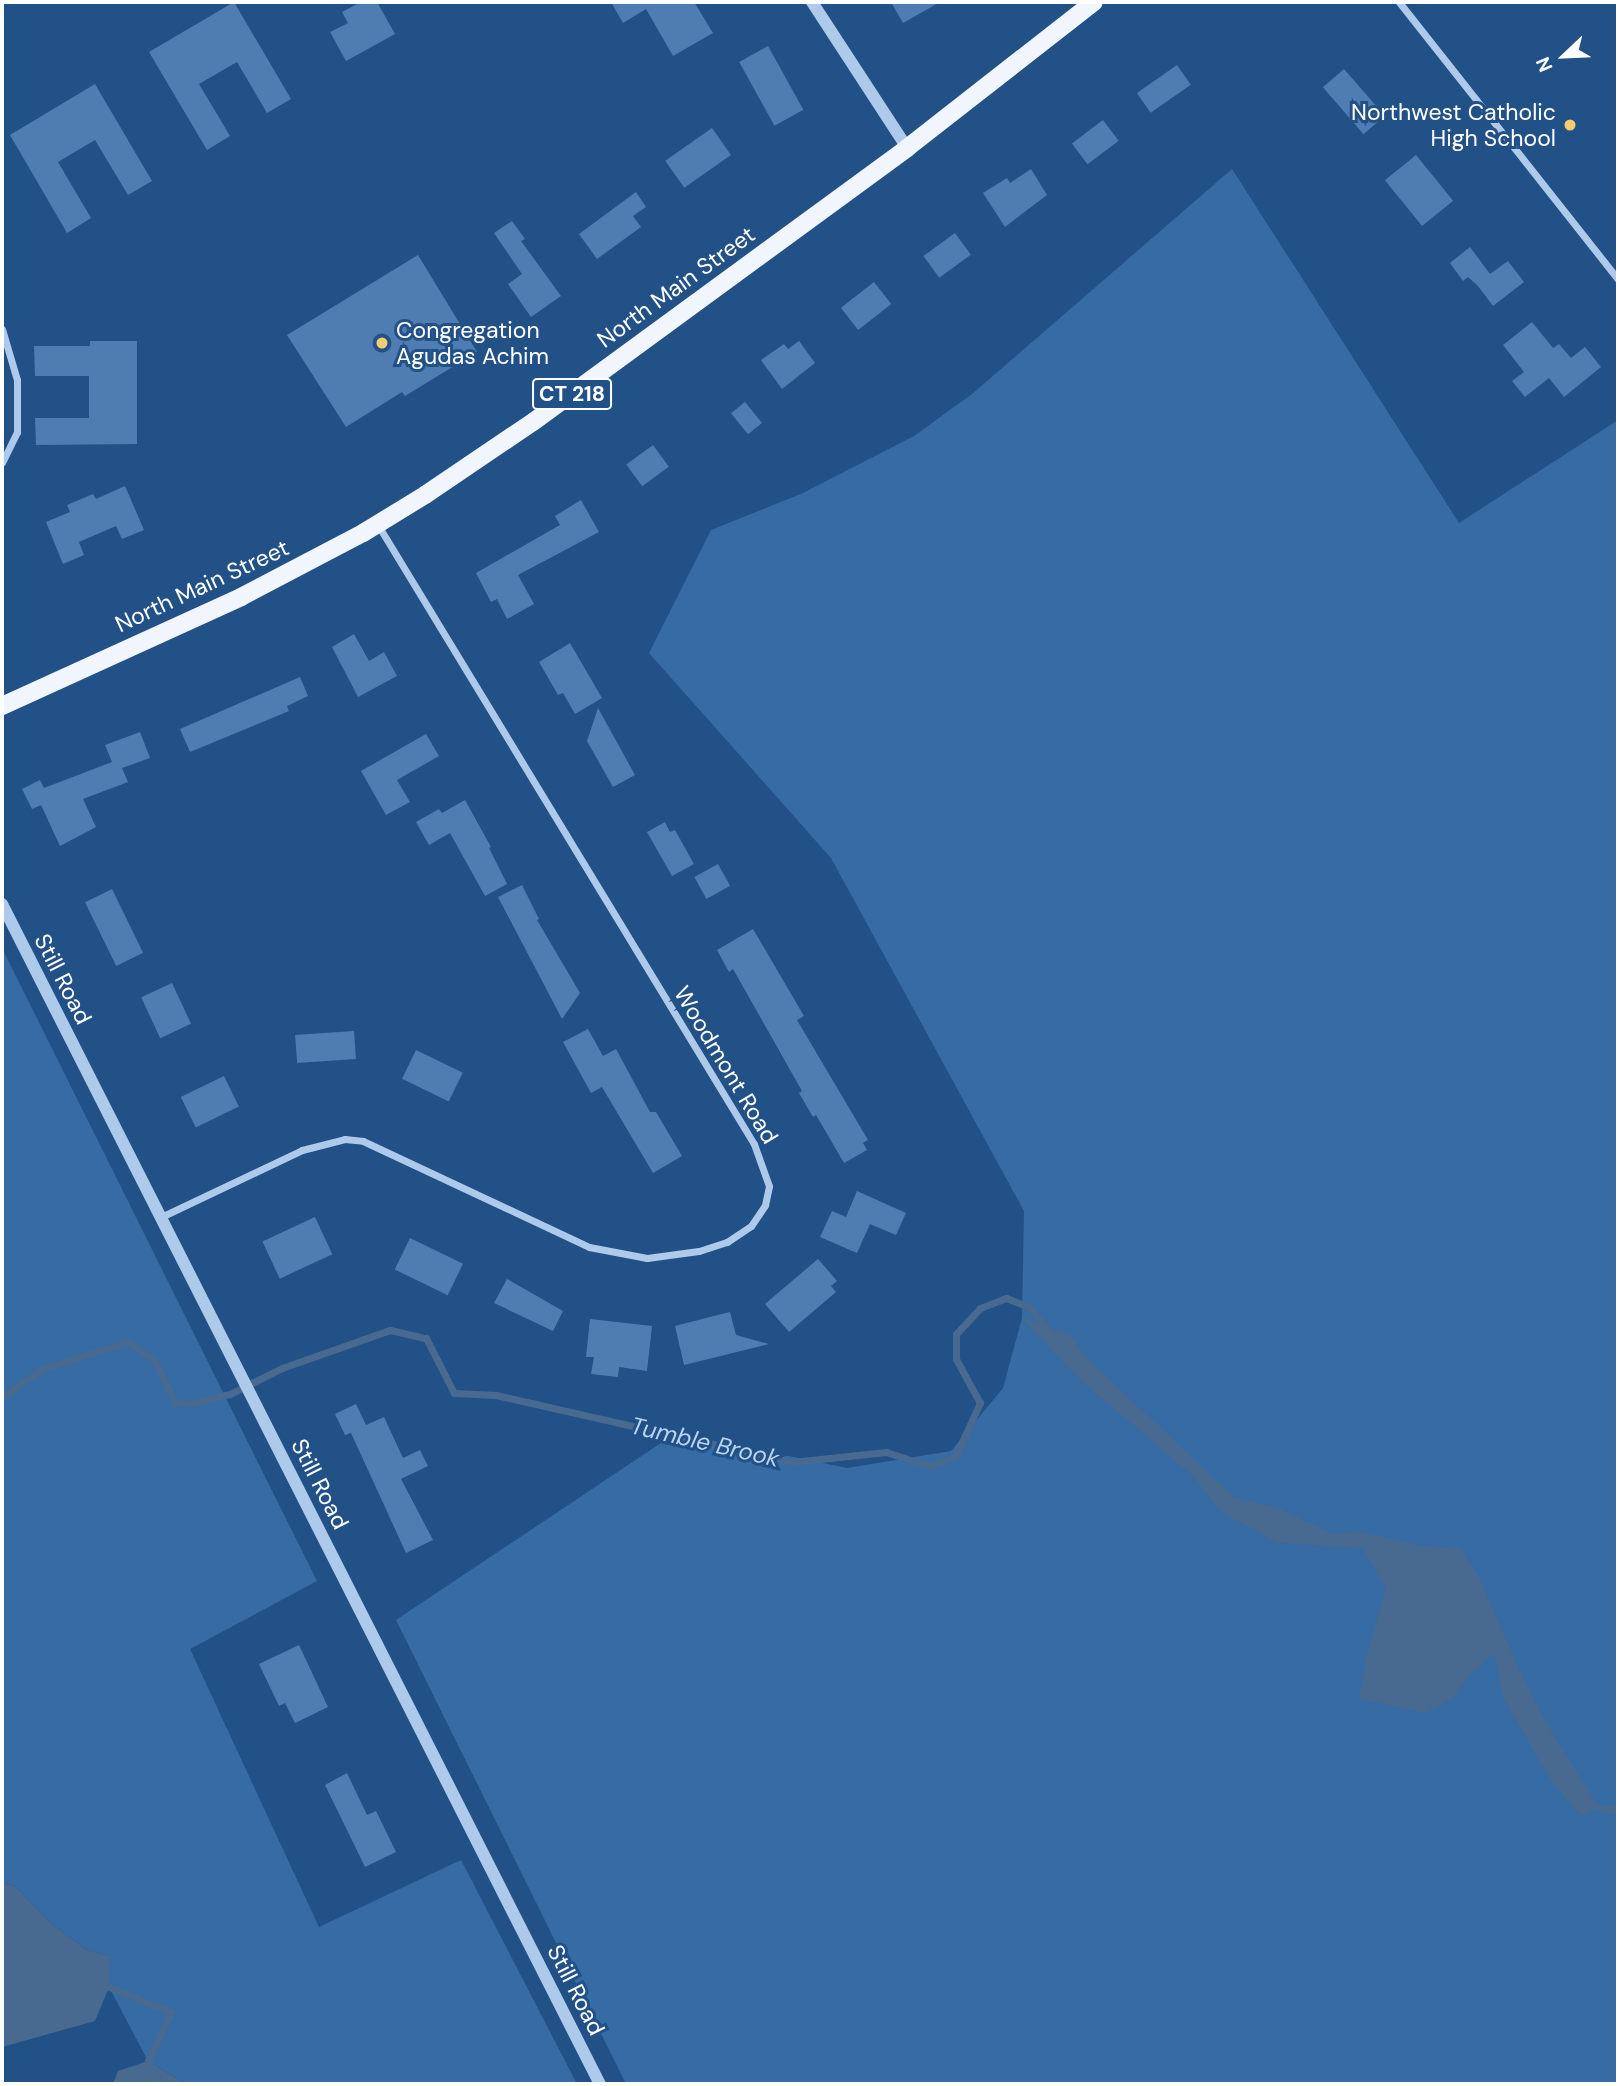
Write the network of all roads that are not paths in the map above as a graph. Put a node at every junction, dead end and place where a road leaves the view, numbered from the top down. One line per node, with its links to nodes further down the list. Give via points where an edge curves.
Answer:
1 (812, 2): 4 (street)
2 (1094, 2): 4 (main road, North Main Street / CT 218)
3 (1399, 2): 5 (street)
4 (907, 148): 8 (main road, North Main Street / CT 218, via 533,422)
5 (1618, 279)
6 (2, 329): 7 (street, via 17,380 17,432)
7 (2, 463)
8 (378, 524): 9 (main road, North Main Street / CT 218, via 241,597); 11 (street, Woodmont Road, via 754,1144 769,1186 765,1205 751,1226 727,1242 648,1258 589,1247 363,1142 345,1139 302,1150)
9 (2, 706)
10 (2, 904): 11 (street, Still Road)
11 (161, 1217): 12 (street, Still Road)
12 (600, 2084)

